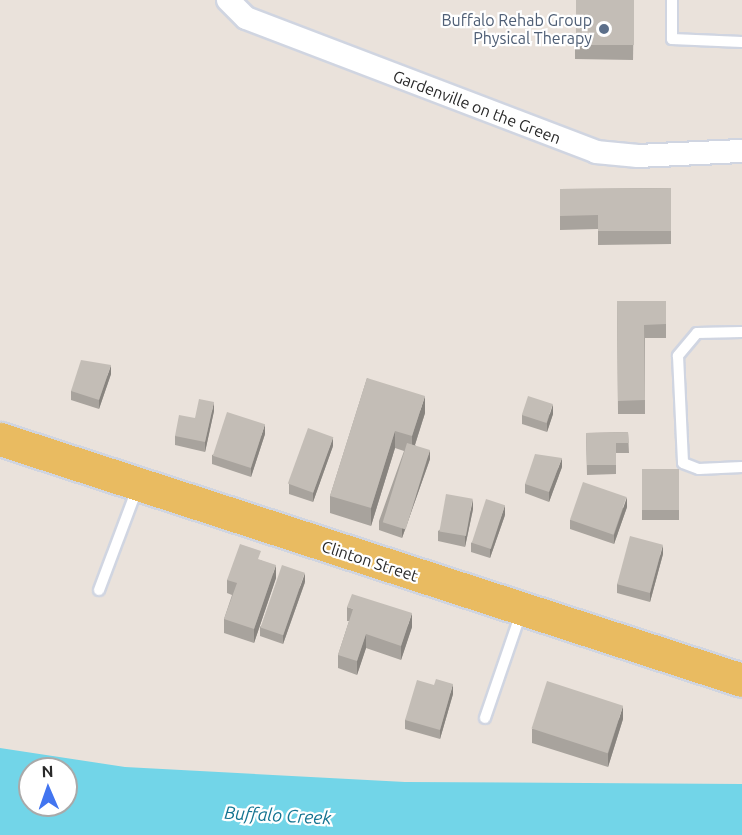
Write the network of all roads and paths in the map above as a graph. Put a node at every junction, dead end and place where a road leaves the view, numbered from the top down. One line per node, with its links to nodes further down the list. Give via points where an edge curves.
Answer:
1 (228, 0): 4 (street, Gardenville on the Green, via 246,18 596,152 638,156)
2 (672, 0): 3 (lane, via 672,39)
3 (742, 42)
4 (742, 151)
5 (742, 332): 7 (lane, via 697,333 678,356 683,463 699,469)
6 (0, 439): 8 (main road, Clinton Street)
7 (742, 467)
8 (138, 486): 9 (lane); 10 (main road, Clinton Street)
9 (99, 590)
10 (522, 609): 11 (main road, Clinton Street); 12 (lane)
11 (742, 680)
12 (485, 718)

